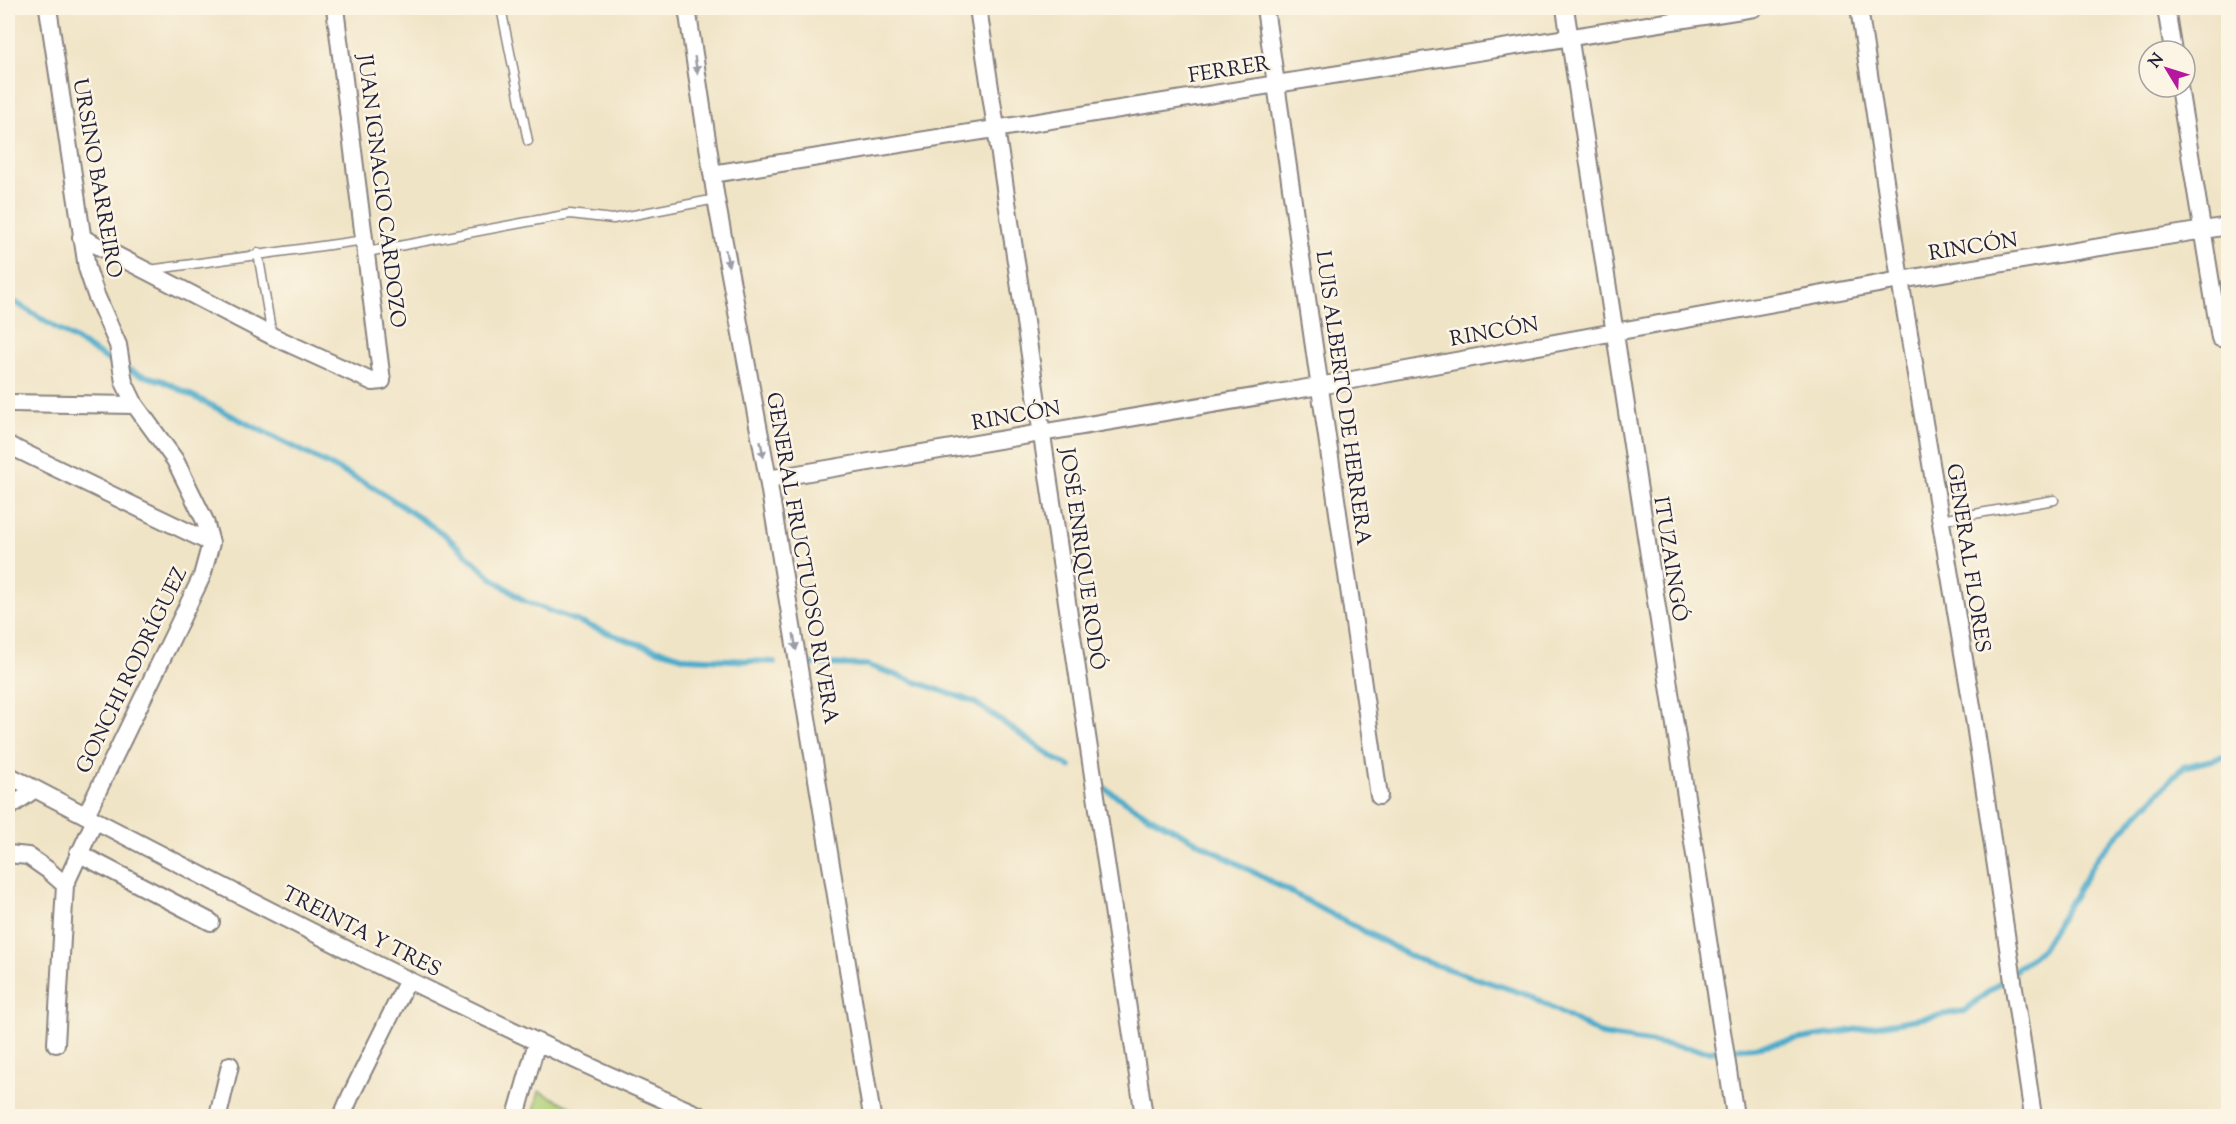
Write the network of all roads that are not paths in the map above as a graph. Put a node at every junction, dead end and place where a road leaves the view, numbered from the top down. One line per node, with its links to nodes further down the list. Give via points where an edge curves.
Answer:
1 (48, 8): 21 (street, URSINO BARREIRO)
2 (335, 8): 22 (street, JUAN IGNACIO CARDOZO)
3 (501, 8): 16 (lane)
4 (687, 8): 17 (street, GENERAL FRUCTUOSO RIVERA, one-way to 17)
5 (978, 8): 15 (street, JOSÉ ENRIQUE RODÓ)
6 (1265, 8): 13 (street, LUIS ALBERTO DE HERRERA)
7 (1565, 8): 11 (street, ITUZAINGÓ)
8 (1754, 8): 11 (street, FERRER)
9 (1859, 8): 25 (street, GENERAL FLORES)
10 (2166, 8): 12 (street)
11 (1570, 37): 13 (street, FERRER); 26 (street, ITUZAINGÓ)
12 (2171, 39)
13 (1276, 84): 15 (street, FERRER); 29 (street, LUIS ALBERTO DE HERRERA)
14 (2181, 99): 20 (street)
15 (996, 129): 17 (street, FERRER); 32 (street, JOSÉ ENRIQUE RODÓ)
16 (528, 141)
17 (712, 174): 18 (street, GENERAL FRUCTUOSO RIVERA)
18 (716, 199): 22 (lane, via 613,219 570,214); 34 (street, GENERAL FRUCTUOSO RIVERA, one-way to 34)
19 (2229, 225): 20 (street, RINCÓN)
20 (2202, 230): 25 (street, RINCÓN); 28 (street)
21 (81, 237): 24 (street); 31 (street, URSINO BARREIRO, via 87,268 118,345 124,382)
22 (366, 246): 23 (lane); 27 (street, JUAN IGNACIO CARDOZO, via 382,381 373,382)
23 (258, 253): 24 (lane); 27 (lane)
24 (144, 270): 27 (street)
25 (1900, 280): 26 (street, RINCÓN); 36 (street, GENERAL FLORES)
26 (1614, 333): 29 (street, RINCÓN); 57 (street, ITUZAINGÓ)
27 (272, 336)
28 (2220, 338)
29 (1319, 386): 32 (street, RINCÓN); 40 (street, LUIS ALBERTO DE HERRERA)
30 (8, 403): 31 (street)
31 (135, 405): 37 (street, URSINO BARREIRO, via 175,460 205,521)
32 (1042, 434): 34 (street, RINCÓN); 56 (street, JOSÉ ENRIQUE RODÓ)
33 (8, 446): 37 (street)
34 (768, 479): 55 (street, GENERAL FRUCTUOSO RIVERA, one-way to 55)
35 (2054, 500): 36 (lane)
36 (1940, 520): 58 (street, GENERAL FLORES, via 1974,718)
37 (211, 543): 42 (street, GONCHI RODRÍGUEZ, via 202,576)
38 (8, 775): 39 (street, TREINTA Y TRES)
39 (35, 789): 41 (street); 42 (street, TREINTA Y TRES)
40 (1379, 796)
41 (8, 808)
42 (91, 817): 43 (street, GONCHI RODRÍGUEZ); 47 (street, TREINTA Y TRES)
43 (78, 853): 45 (street, GONCHI RODRÍGUEZ); 46 (street)
44 (8, 854): 45 (street, via 28,856)
45 (65, 885): 49 (street, GONCHI RODRÍGUEZ)
46 (211, 922)
47 (408, 980): 48 (street, TREINTA Y TRES); 52 (street)
48 (537, 1042): 53 (street); 54 (street, TREINTA Y TRES)
49 (56, 1044)
50 (230, 1065): 51 (street)
51 (218, 1116)
52 (342, 1116)
53 (516, 1116)
54 (701, 1116)
55 (872, 1116)
56 (1144, 1116)
57 (1735, 1116)
58 (2033, 1116)

